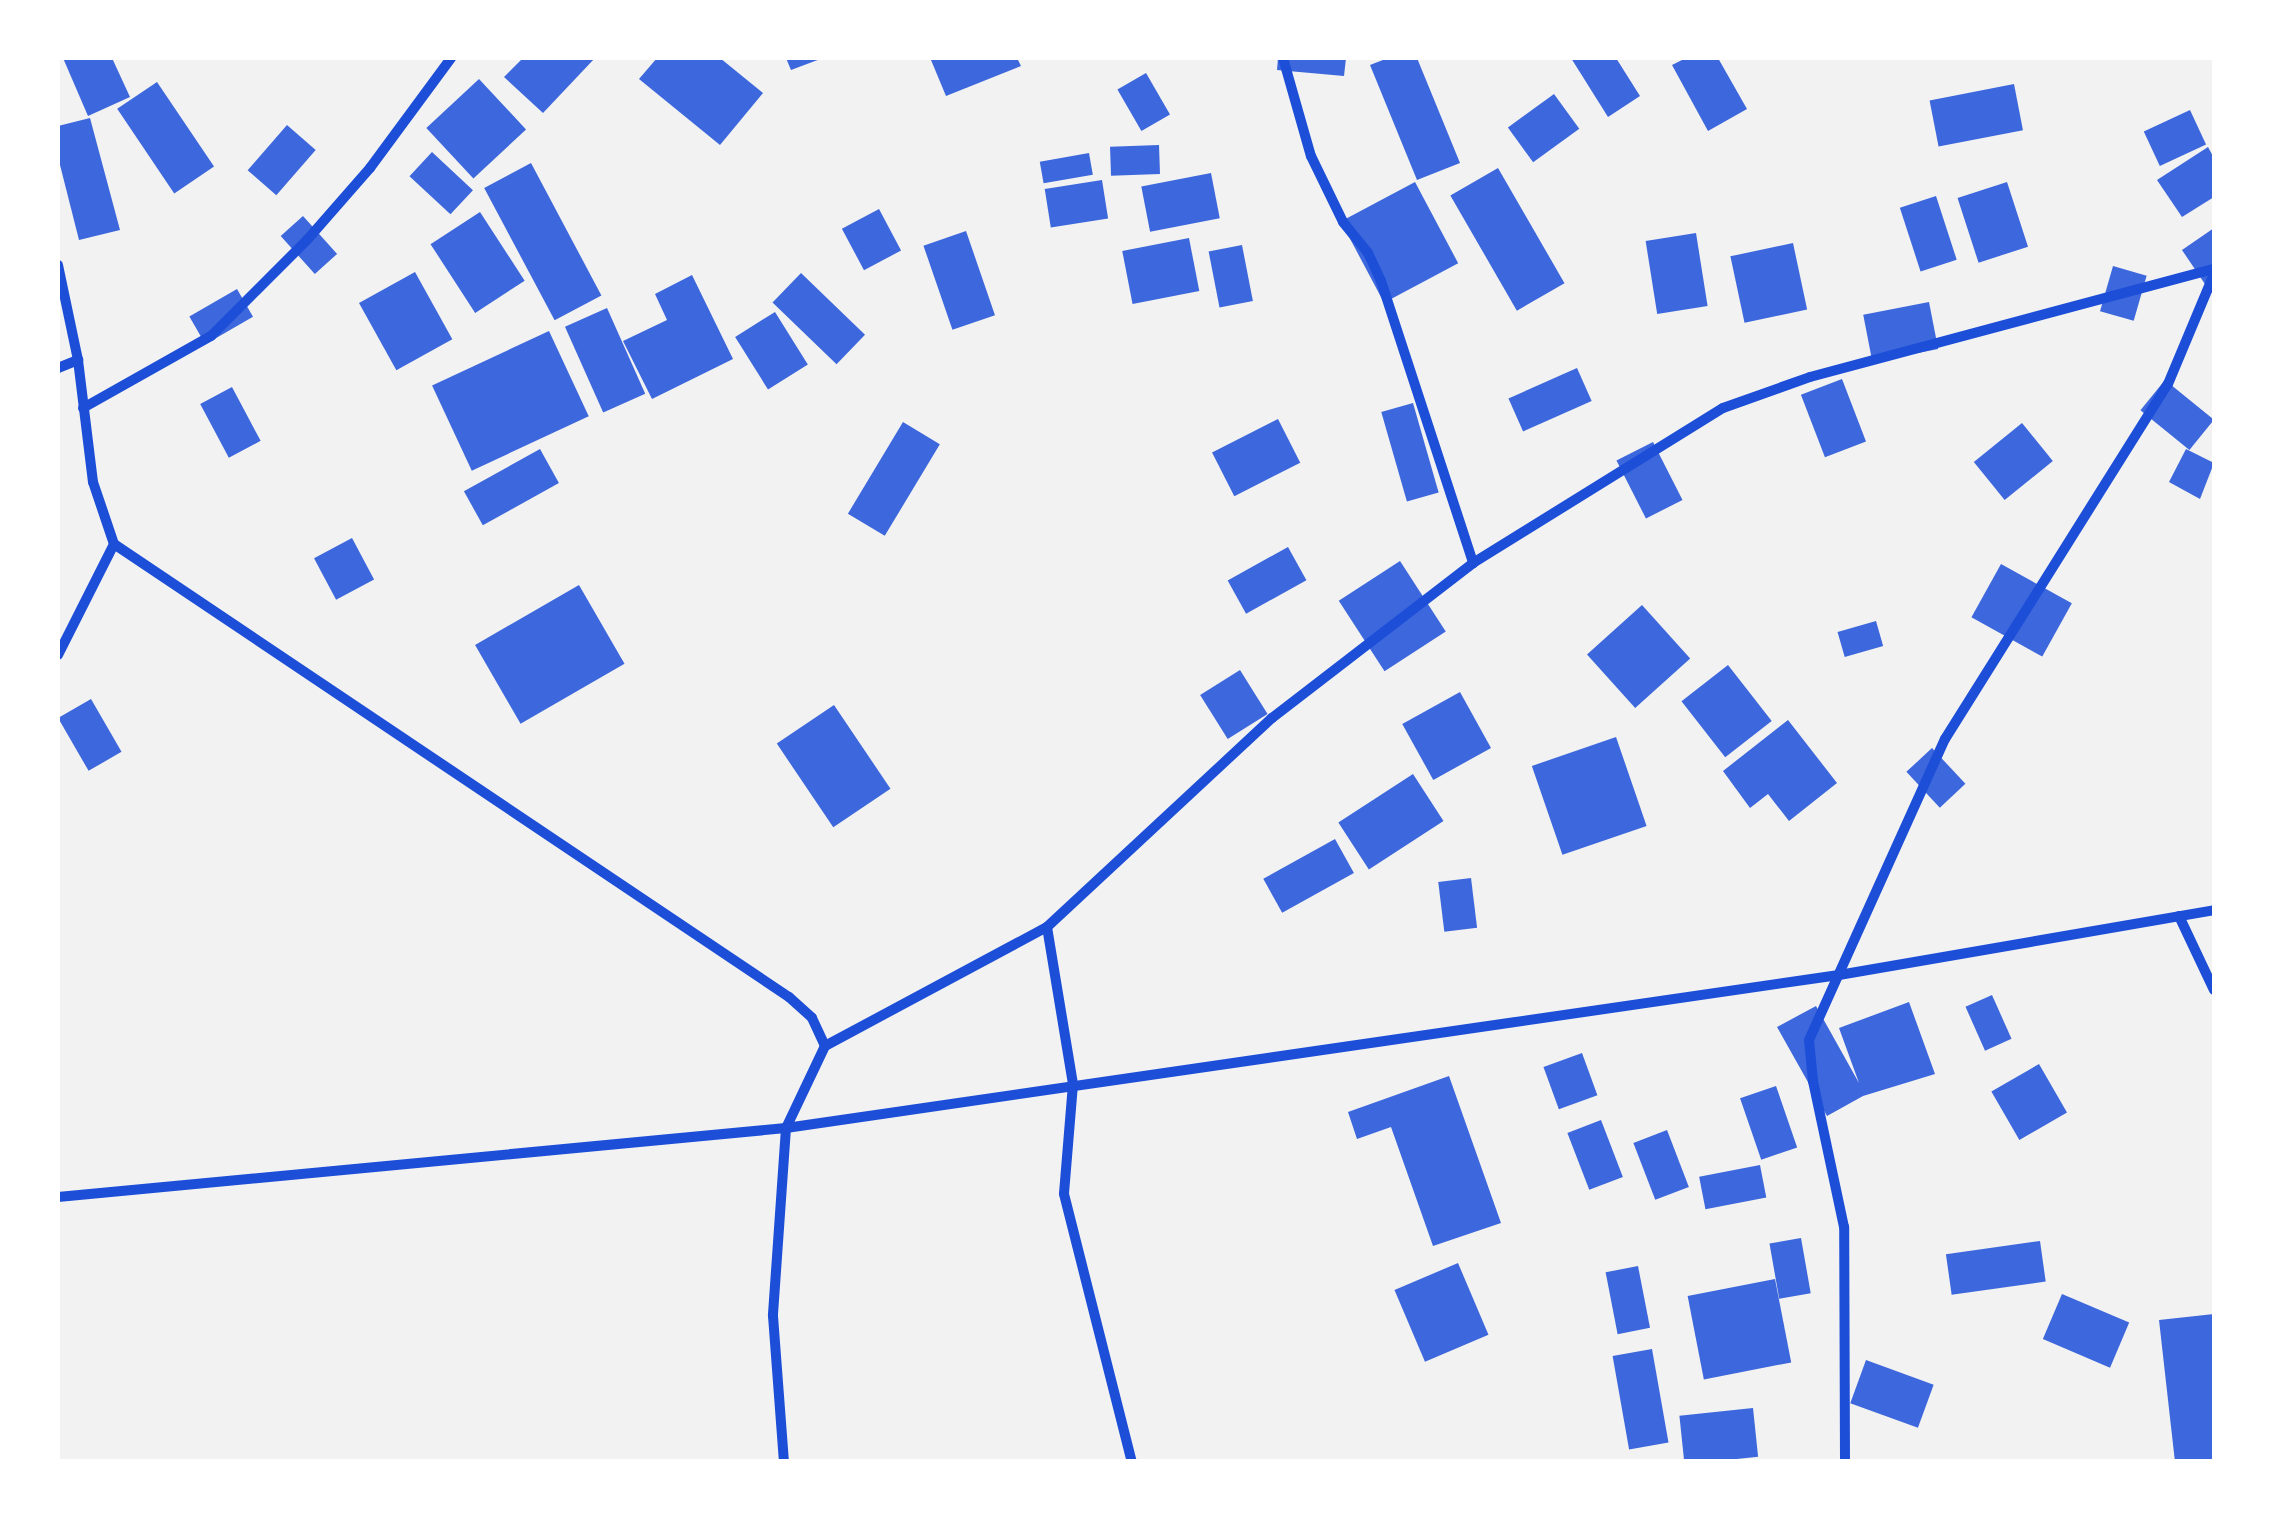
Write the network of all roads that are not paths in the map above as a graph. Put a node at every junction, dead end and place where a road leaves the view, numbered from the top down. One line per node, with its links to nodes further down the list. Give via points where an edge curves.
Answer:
1 (451, 58): 7 (street, via 358,182 211,336)
2 (1283, 58): 9 (street, via 1311,156 1382,281)
3 (58, 264): 5 (street)
4 (2214, 271): 9 (street, via 1810,377 1723,408); 14 (street, via 2168,384 1945,740)
5 (78, 360): 6 (street); 7 (street)
6 (58, 368)
7 (83, 408): 8 (street, via 93,482)
8 (114, 544): 10 (street); 16 (street, via 788,996 812,1018)
9 (1472, 563): 13 (street, via 1272,718)
10 (58, 656)
11 (2214, 910): 12 (street)
12 (2179, 916): 14 (street); 15 (street)
13 (1047, 926): 16 (street); 17 (street)
14 (1839, 975): 17 (street); 22 (street, via 1809,1040 1844,1226)
15 (2214, 990)
16 (825, 1046): 18 (street)
17 (1073, 1084): 18 (street); 21 (street, via 1064,1194)
18 (786, 1128): 19 (street); 20 (street, via 772,1316)
19 (58, 1197)
20 (784, 1462)
21 (1132, 1462)
22 (1845, 1462)

